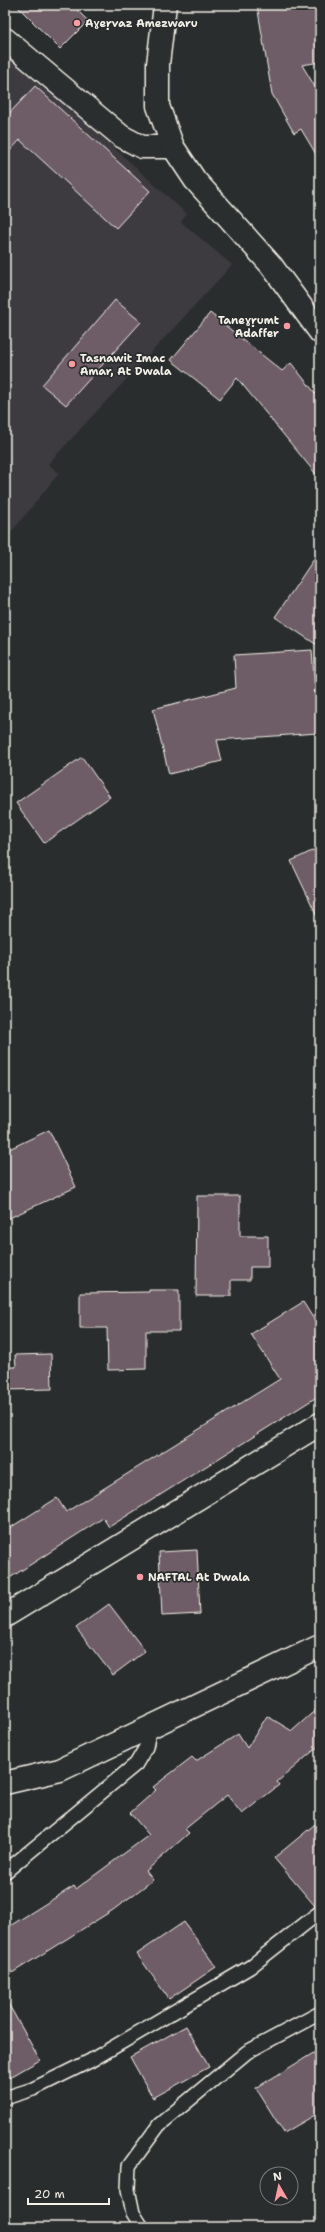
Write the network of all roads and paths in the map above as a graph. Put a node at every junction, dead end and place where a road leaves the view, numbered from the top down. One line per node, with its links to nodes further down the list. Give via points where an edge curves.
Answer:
1 (165, 5): 3 (main road, via 158,64 158,106)
2 (5, 39): 3 (main road, via 121,136 142,147)
3 (173, 147): 4 (main road, via 195,180 271,266)
4 (320, 332)
5 (320, 1424): 6 (main road)
6 (5, 1616)
7 (320, 1646): 8 (main road)
8 (150, 1727): 9 (main road, via 60,1770); 10 (lane, via 146,1747 136,1764)
9 (5, 1783)
10 (5, 1872)
11 (320, 1912): 13 (lane, via 250,1967 90,2061 34,2089)
12 (320, 2013): 14 (lane, via 247,2052 159,2125 129,2166 128,2189 132,2207)
13 (5, 2098)
14 (142, 2227)

